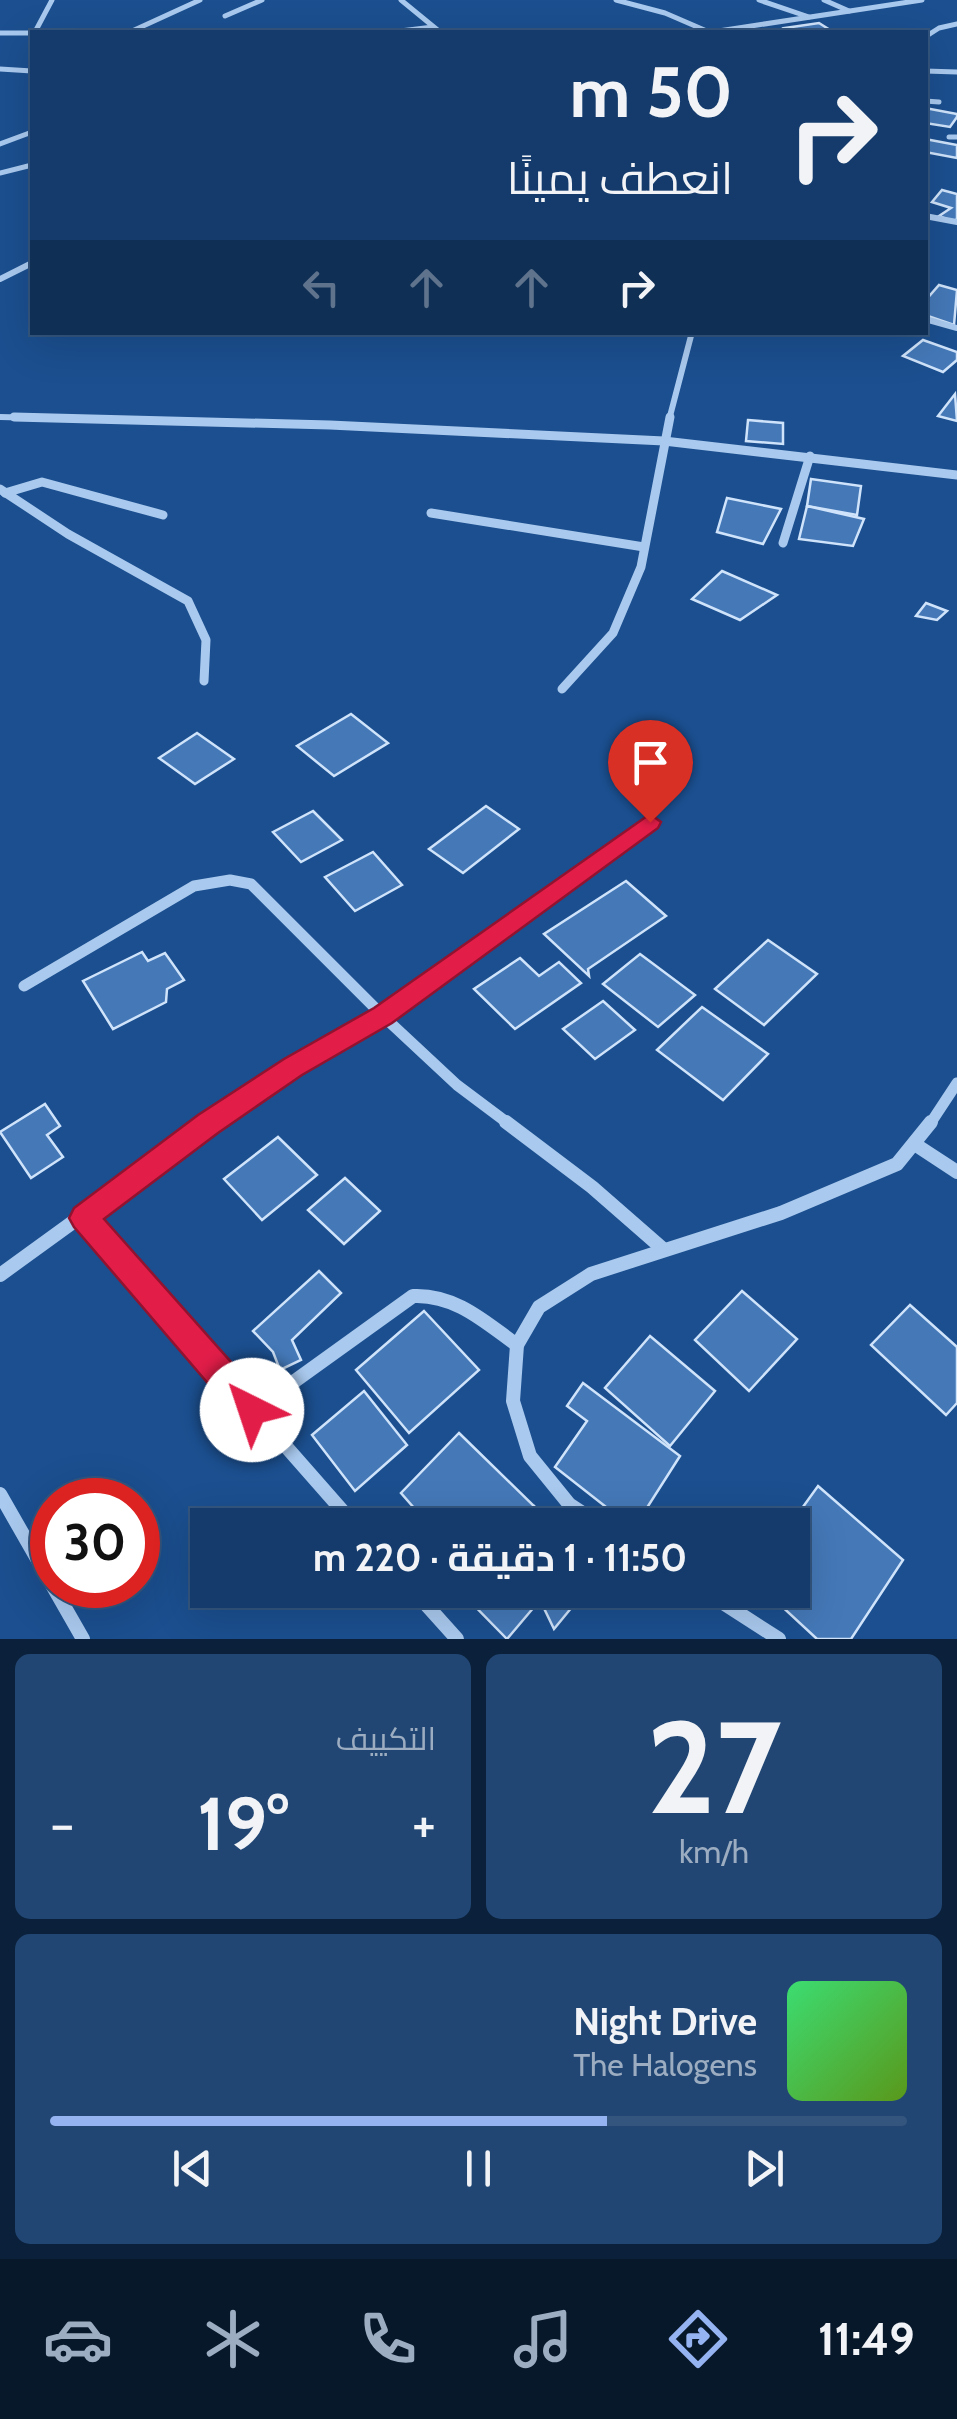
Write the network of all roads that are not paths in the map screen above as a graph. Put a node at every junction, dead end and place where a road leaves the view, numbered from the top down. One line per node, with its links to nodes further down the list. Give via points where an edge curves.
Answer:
1 (52, 0): 14 (street)
2 (200, 0): 15 (street)
3 (262, 0): 10 (street)
4 (401, 0): 13 (street)
5 (616, 0): 18 (street)
6 (758, 0): 11 (street)
7 (824, 0): 9 (street)
8 (922, 0): 9 (street)
9 (850, 11): 11 (street)
10 (225, 16)
11 (810, 18): 19 (street)
12 (957, 24): 22 (street)
13 (432, 27): 16 (street); 17 (street)
14 (36, 30)
15 (134, 30)
16 (408, 30)
17 (437, 30)
18 (706, 30)
19 (725, 30)
20 (0, 33): 21 (street)
21 (30, 33)
22 (928, 35)
23 (0, 69): 24 (street)
24 (30, 70)
25 (928, 71): 26 (street)
26 (957, 72)
27 (928, 101): 28 (street)
28 (939, 102)
29 (30, 133): 30 (street)
30 (0, 144)
31 (30, 165): 32 (street)
32 (0, 172)
33 (928, 217): 34 (street)
34 (957, 222)
35 (30, 264): 36 (street)
36 (0, 279)
37 (928, 320): 38 (street)
38 (957, 328)
39 (691, 335): 41 (street)
40 (0, 417): 41 (street)
41 (664, 441): 42 (street); 48 (street)
42 (810, 456): 43 (street); 47 (street)
43 (957, 475)
44 (2, 491): 46 (street, via 42,482); 49 (street, via 188,601 206,640)
45 (431, 513): 48 (street)
46 (164, 515)
47 (783, 544)
48 (644, 546): 50 (street, via 613,633)
49 (204, 681)
50 (562, 689)
51 (650, 822): 53 (street)
52 (24, 986): 53 (street, via 194,886 230,880 251,884)
53 (383, 1016): 57 (street, via 208,1124); 58 (street, via 457,1085)
54 (957, 1083): 55 (street)
55 (916, 1145): 56 (street); 58 (street, via 897,1164 816,1199)
56 (957, 1172)
57 (84, 1218): 59 (street); 61 (street)
58 (663, 1250): 60 (street, via 590,1274 538,1307)
59 (0, 1276)
60 (517, 1346): 61 (street, via 448,1299 413,1296); 64 (street, via 513,1401 530,1456)
61 (252, 1410): 63 (street)
62 (0, 1494): 67 (street)
63 (340, 1508)
64 (575, 1508)
65 (429, 1608): 68 (street)
66 (730, 1608): 69 (street)
67 (83, 1639)
68 (457, 1639)
69 (779, 1639)

